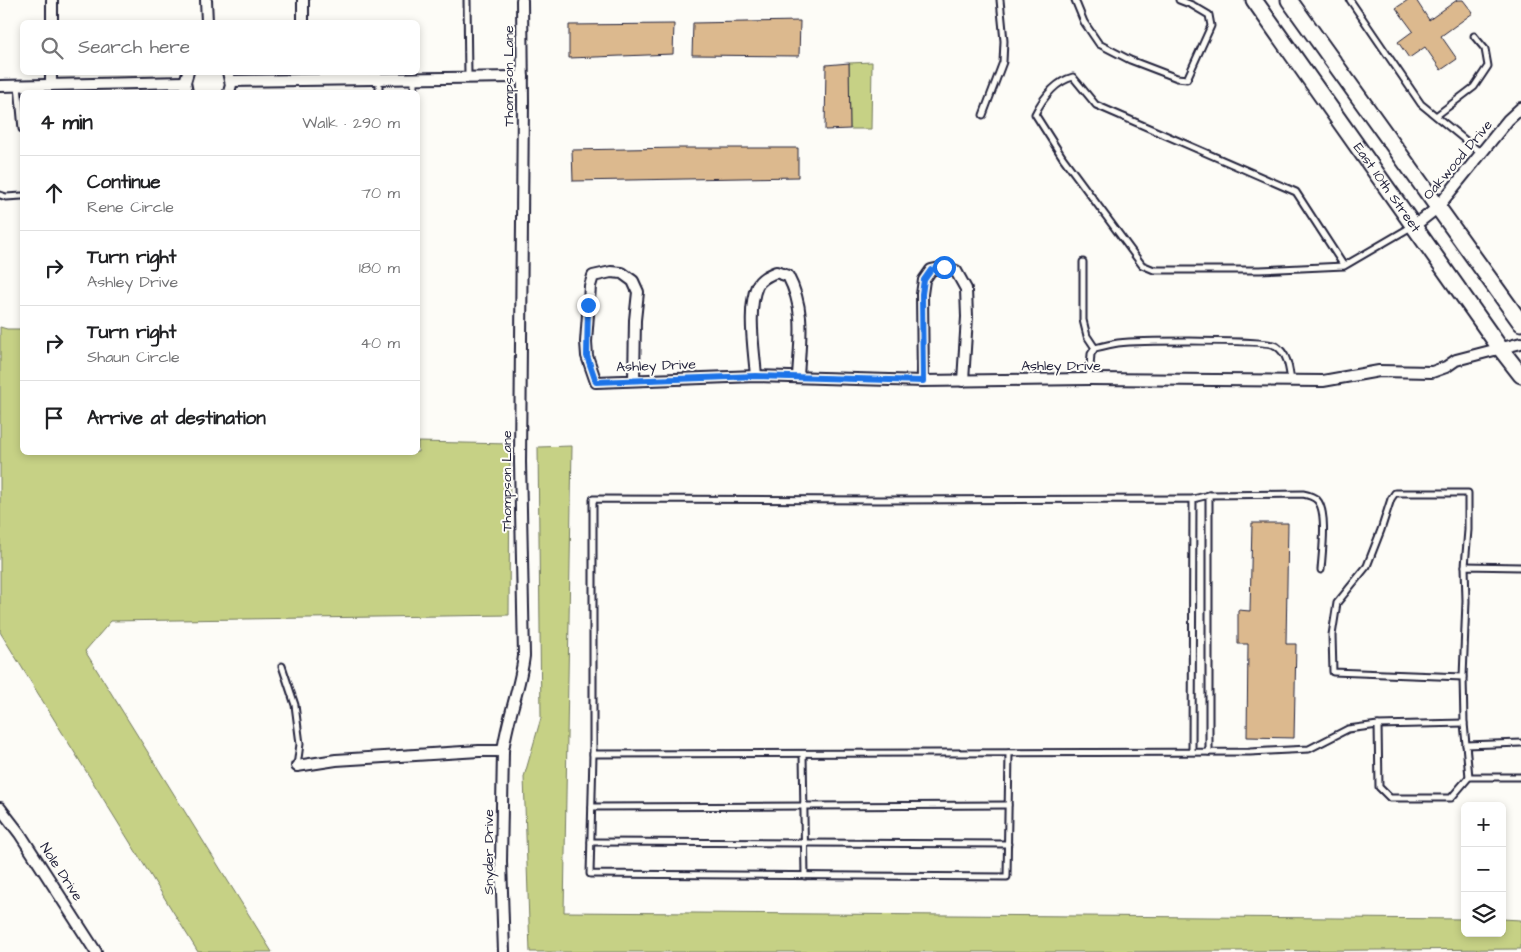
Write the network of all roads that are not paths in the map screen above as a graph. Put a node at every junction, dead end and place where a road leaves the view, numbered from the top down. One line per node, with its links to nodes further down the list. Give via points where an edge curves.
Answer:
1 (52, 0): 12 (street)
2 (206, 0): 13 (street)
3 (303, 0): 14 (street)
4 (467, 0): 18 (lane)
5 (522, 0): 19 (street, Thompson Lane)
6 (1000, 0): 32 (lane, via 1003,62)
7 (1075, 0): 8 (lane, via 1084,22 1099,44 1130,60 1187,79 1211,26 1209,15)
8 (1179, 0)
9 (1254, 0): 38 (main road, East 10th Street)
10 (1289, 0): 37 (main road, East 10th Street)
11 (1350, 0): 33 (lane, via 1421,104)
12 (52, 20)
13 (206, 20)
14 (303, 20)
15 (1474, 36): 33 (lane, via 1485,49 1488,66 1474,87)
16 (51, 75): 25 (street)
17 (304, 76): 20 (street); 22 (street)
18 (468, 76): 19 (street); 21 (street)
19 (523, 76): 64 (street, Thompson Lane, via 520,462 524,656)
20 (229, 77): 27 (street)
21 (414, 77): 22 (street); 29 (lane)
22 (379, 78): 28 (lane)
23 (187, 82): 25 (street)
24 (18, 85): 25 (street); 26 (street); 30 (lane)
25 (51, 85)
26 (0, 86)
27 (229, 90)
28 (379, 90)
29 (414, 90)
30 (20, 107)
31 (1521, 108): 34 (street, Oakwood Drive)
32 (983, 115)
33 (1436, 116): 34 (lane)
34 (1482, 153): 37 (street, Oakwood Drive)
35 (0, 195): 36 (lane, via 6,198)
36 (20, 196)
37 (1437, 208): 38 (street, Oakwood Drive); 41 (main road, East 10th Street)
38 (1414, 226): 40 (lane); 44 (main road, East 10th Street)
39 (1083, 262): 43 (lane, via 1083,320 1087,336)
40 (1344, 266): 40 (lane, via 1154,270 1142,265 1063,158 1035,114 1044,97 1063,79 1073,77 1096,105 1296,192)
41 (1521, 323)
42 (1521, 343): 44 (street, Ashley Drive)
43 (1095, 348): 48 (lane, via 1091,354); 52 (lane, via 1118,343 1274,344 1283,352)
44 (1500, 348): 45 (main road, East 10th Street); 52 (street, Ashley Drive, via 1456,360 1432,372 1379,371 1323,381)
45 (1521, 374)
46 (756, 376): 47 (street, Ashley Drive); 47 (street, via 752,315 757,284 776,272 788,276 799,300); 49 (street, Ashley Drive)
47 (798, 377): 50 (street, Ashley Drive)
48 (1089, 379): 51 (street, Ashley Drive); 52 (street, Ashley Drive)
49 (634, 380): 49 (street, Ashley Drive, via 638,292 633,281 622,273 593,276 587,356 596,382)
50 (923, 381): 51 (street, Ashley Drive); 51 (street, via 924,280 931,270 944,267 956,271 966,289)
51 (963, 381)
52 (1291, 381)
53 (1209, 495): 54 (lane); 57 (lane, via 1302,494 1318,500 1323,515); 66 (lane)
54 (1194, 499): 65 (lane); 68 (lane, via 593,499)
55 (1465, 566): 56 (lane); 59 (lane); 59 (lane, via 1468,493 1396,493 1367,566 1337,603 1332,635 1333,672)
56 (1521, 567)
57 (1321, 570)
58 (282, 666): 70 (lane, via 295,705 300,744)
59 (1463, 676): 60 (lane)
60 (1464, 723): 61 (lane); 63 (lane)
61 (1378, 725): 66 (lane, via 1348,729 1309,749); 71 (lane, via 1379,787 1390,798 1451,798)
62 (1521, 743): 63 (lane)
63 (1466, 745): 71 (lane)
64 (504, 751): 70 (street, via 336,760); 82 (street, Snyder Drive, via 501,862)
65 (1192, 752): 66 (lane); 67 (lane)
66 (1210, 752)
67 (1009, 753): 69 (lane); 74 (lane)
68 (593, 754): 69 (lane); 75 (lane)
69 (803, 754): 73 (lane)
70 (297, 766)
71 (1469, 777): 72 (lane)
72 (1521, 777)
73 (803, 805): 74 (lane); 75 (lane); 78 (lane)
74 (1008, 805): 79 (lane)
75 (592, 807): 77 (lane)
76 (0, 808): 81 (street, Nole Drive)
77 (591, 842): 78 (lane); 80 (lane, via 590,874)
78 (804, 843): 79 (lane); 80 (lane)
79 (1008, 844): 80 (lane, via 1007,877)
80 (805, 876)
81 (96, 952)
82 (504, 952)

